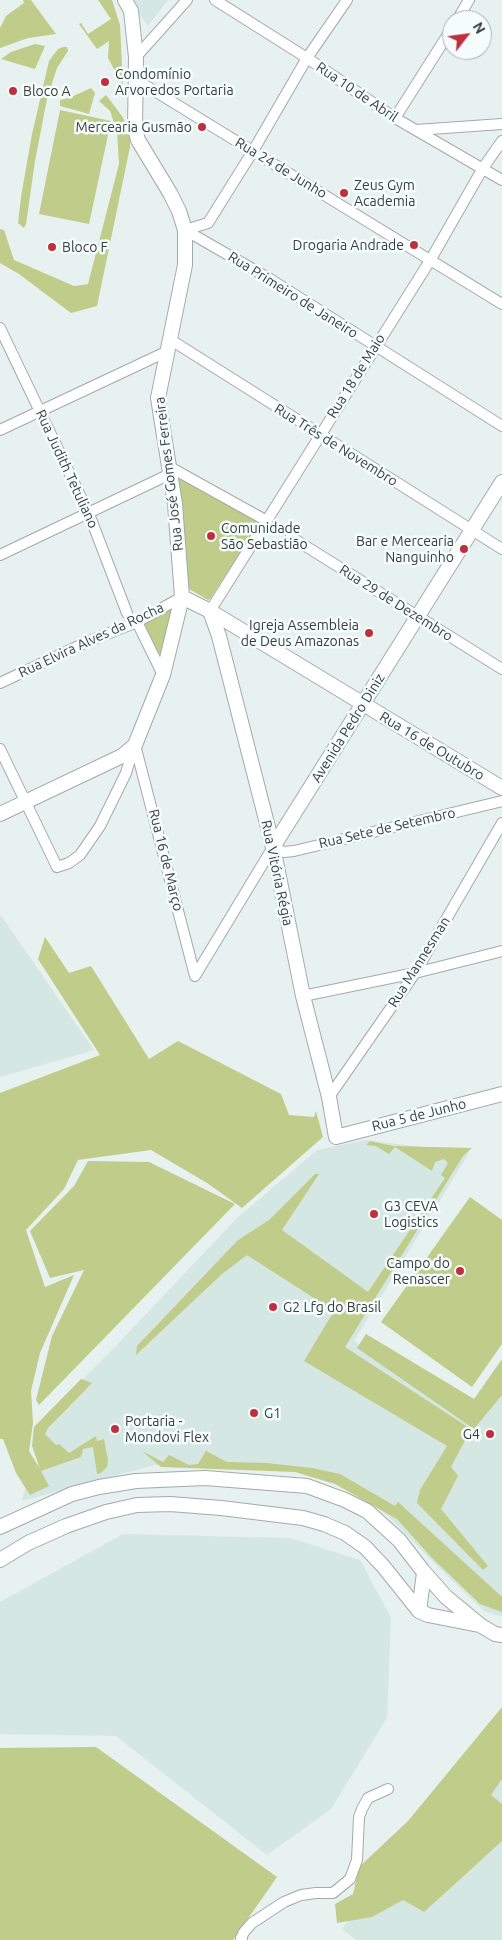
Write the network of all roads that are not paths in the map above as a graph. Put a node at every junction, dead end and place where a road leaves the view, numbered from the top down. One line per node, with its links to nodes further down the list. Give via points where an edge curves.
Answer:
1 (126, 0): 6 (street, Rua José Gomes Ferreira, via 131,11)
2 (187, 0): 6 (street)
3 (215, 0): 7 (street, Rua 10 de Abril)
4 (346, 0): 7 (street)
5 (442, 44): 9 (street)
6 (136, 57): 8 (street, Rua José Gomes Ferreira)
7 (307, 58): 9 (street, Rua 10 de Abril); 13 (street)
8 (135, 79): 13 (street, Rua 24 de Junho); 16 (street, Rua José Gomes Ferreira, via 138,140 173,199)
9 (395, 118): 11 (street, Rua 10 de Abril)
10 (502, 124): 11 (street)
11 (415, 130): 14 (street, Rua 10 de Abril)
12 (502, 141): 14 (street, Rua 18 de Maio)
13 (253, 151): 16 (street, via 208,223); 17 (street, Rua 24 de Junho)
14 (483, 168): 15 (street, Rua 10 de Abril); 17 (street, Rua 18 de Maio)
15 (502, 180)
16 (185, 230): 20 (street, Rua José Gomes Ferreira, via 185,265); 21 (street, Rua Primeiro de Janeiro)
17 (431, 259): 18 (street, Rua 24 de Junho); 21 (street, Rua 18 de Maio)
18 (502, 304)
19 (0, 328): 22 (street, Rua Judith Tetuliano)
20 (169, 346): 22 (street); 25 (street, Rua Três de Novembro); 26 (street, Rua José Gomes Ferreira, via 158,398)
21 (375, 346): 23 (street, Rua Primeiro de Janeiro); 25 (street, Rua 18 de Maio)
22 (40, 410): 24 (street); 28 (street, Rua Judith Tetuliano)
23 (502, 426)
24 (0, 430)
25 (320, 434): 29 (street, Rua 18 de Maio); 30 (street, Rua Três de Novembro)
26 (169, 470): 28 (street); 29 (street); 34 (street, Rua José Gomes Ferreira, via 175,504)
27 (502, 482): 30 (street, Avenida Pedro Diniz)
28 (89, 514): 33 (street); 36 (street, Rua Judith Tetuliano)
29 (268, 521): 35 (street, Rua 18 de Maio)
30 (472, 531): 32 (street, Rua Três de Novembro); 37 (street, Avenida Pedro Diniz)
31 (291, 537): 37 (street, Rua 29 de Dezembro)
32 (502, 549)
33 (0, 555)
34 (182, 597): 35 (street, Rua 16 de Outubro); 38 (street, Rua Elvira Alves da Rocha); 40 (street, Rua José Gomes Ferreira)
35 (210, 611): 42 (street, Rua 16 de Outubro); 50 (street, Rua Vitória Régia)
36 (127, 613)
37 (418, 616): 39 (street, Rua 29 de Dezembro); 42 (street, Avenida Pedro Diniz)
38 (137, 622): 40 (street); 41 (street, Rua Elvira Alves da Rocha)
39 (502, 669)
40 (163, 675): 43 (street, Rua José Gomes Ferreira)
41 (0, 682)
42 (363, 704): 45 (street, Rua 16 de Outubro); 50 (street, Avenida Pedro Diniz)
43 (134, 745): 47 (street, via 122,756); 47 (street, via 126,773 100,826 80,856 69,863 57,867); 53 (street, Rua 16 de Março)
44 (0, 749): 47 (street)
45 (502, 788)
46 (502, 801): 50 (street, Rua Sete de Setembro, via 294,851 284,852)
47 (24, 802): 48 (street)
48 (0, 814)
49 (502, 823): 52 (street, Rua Mannesman)
50 (273, 847): 53 (street, Avenida Pedro Diniz); 54 (street, Rua Vitória Régia)
51 (502, 951): 52 (street)
52 (415, 973): 54 (street); 56 (street, Rua Mannesman)
53 (195, 976)
54 (303, 996): 56 (street, Rua Vitória Régia)
55 (502, 1094): 57 (street, Rua 5 de Junho)
56 (329, 1098): 57 (street, Rua Vitória Régia)
57 (336, 1137)
58 (0, 1527): 60 (street, via 72,1494 148,1479 205,1478 306,1486 367,1511 399,1540)
59 (0, 1560): 61 (street, via 66,1526 137,1505 170,1504 263,1512 303,1518 345,1533 365,1548)
60 (424, 1573): 61 (street); 62 (street, via 446,1598)
61 (419, 1611): 62 (street)
62 (480, 1625): 63 (street)
63 (502, 1635)
64 (388, 1789): 65 (street, via 368,1798 359,1816 357,1860 350,1879 333,1894 301,1895 284,1902 252,1923)
65 (242, 1940)

